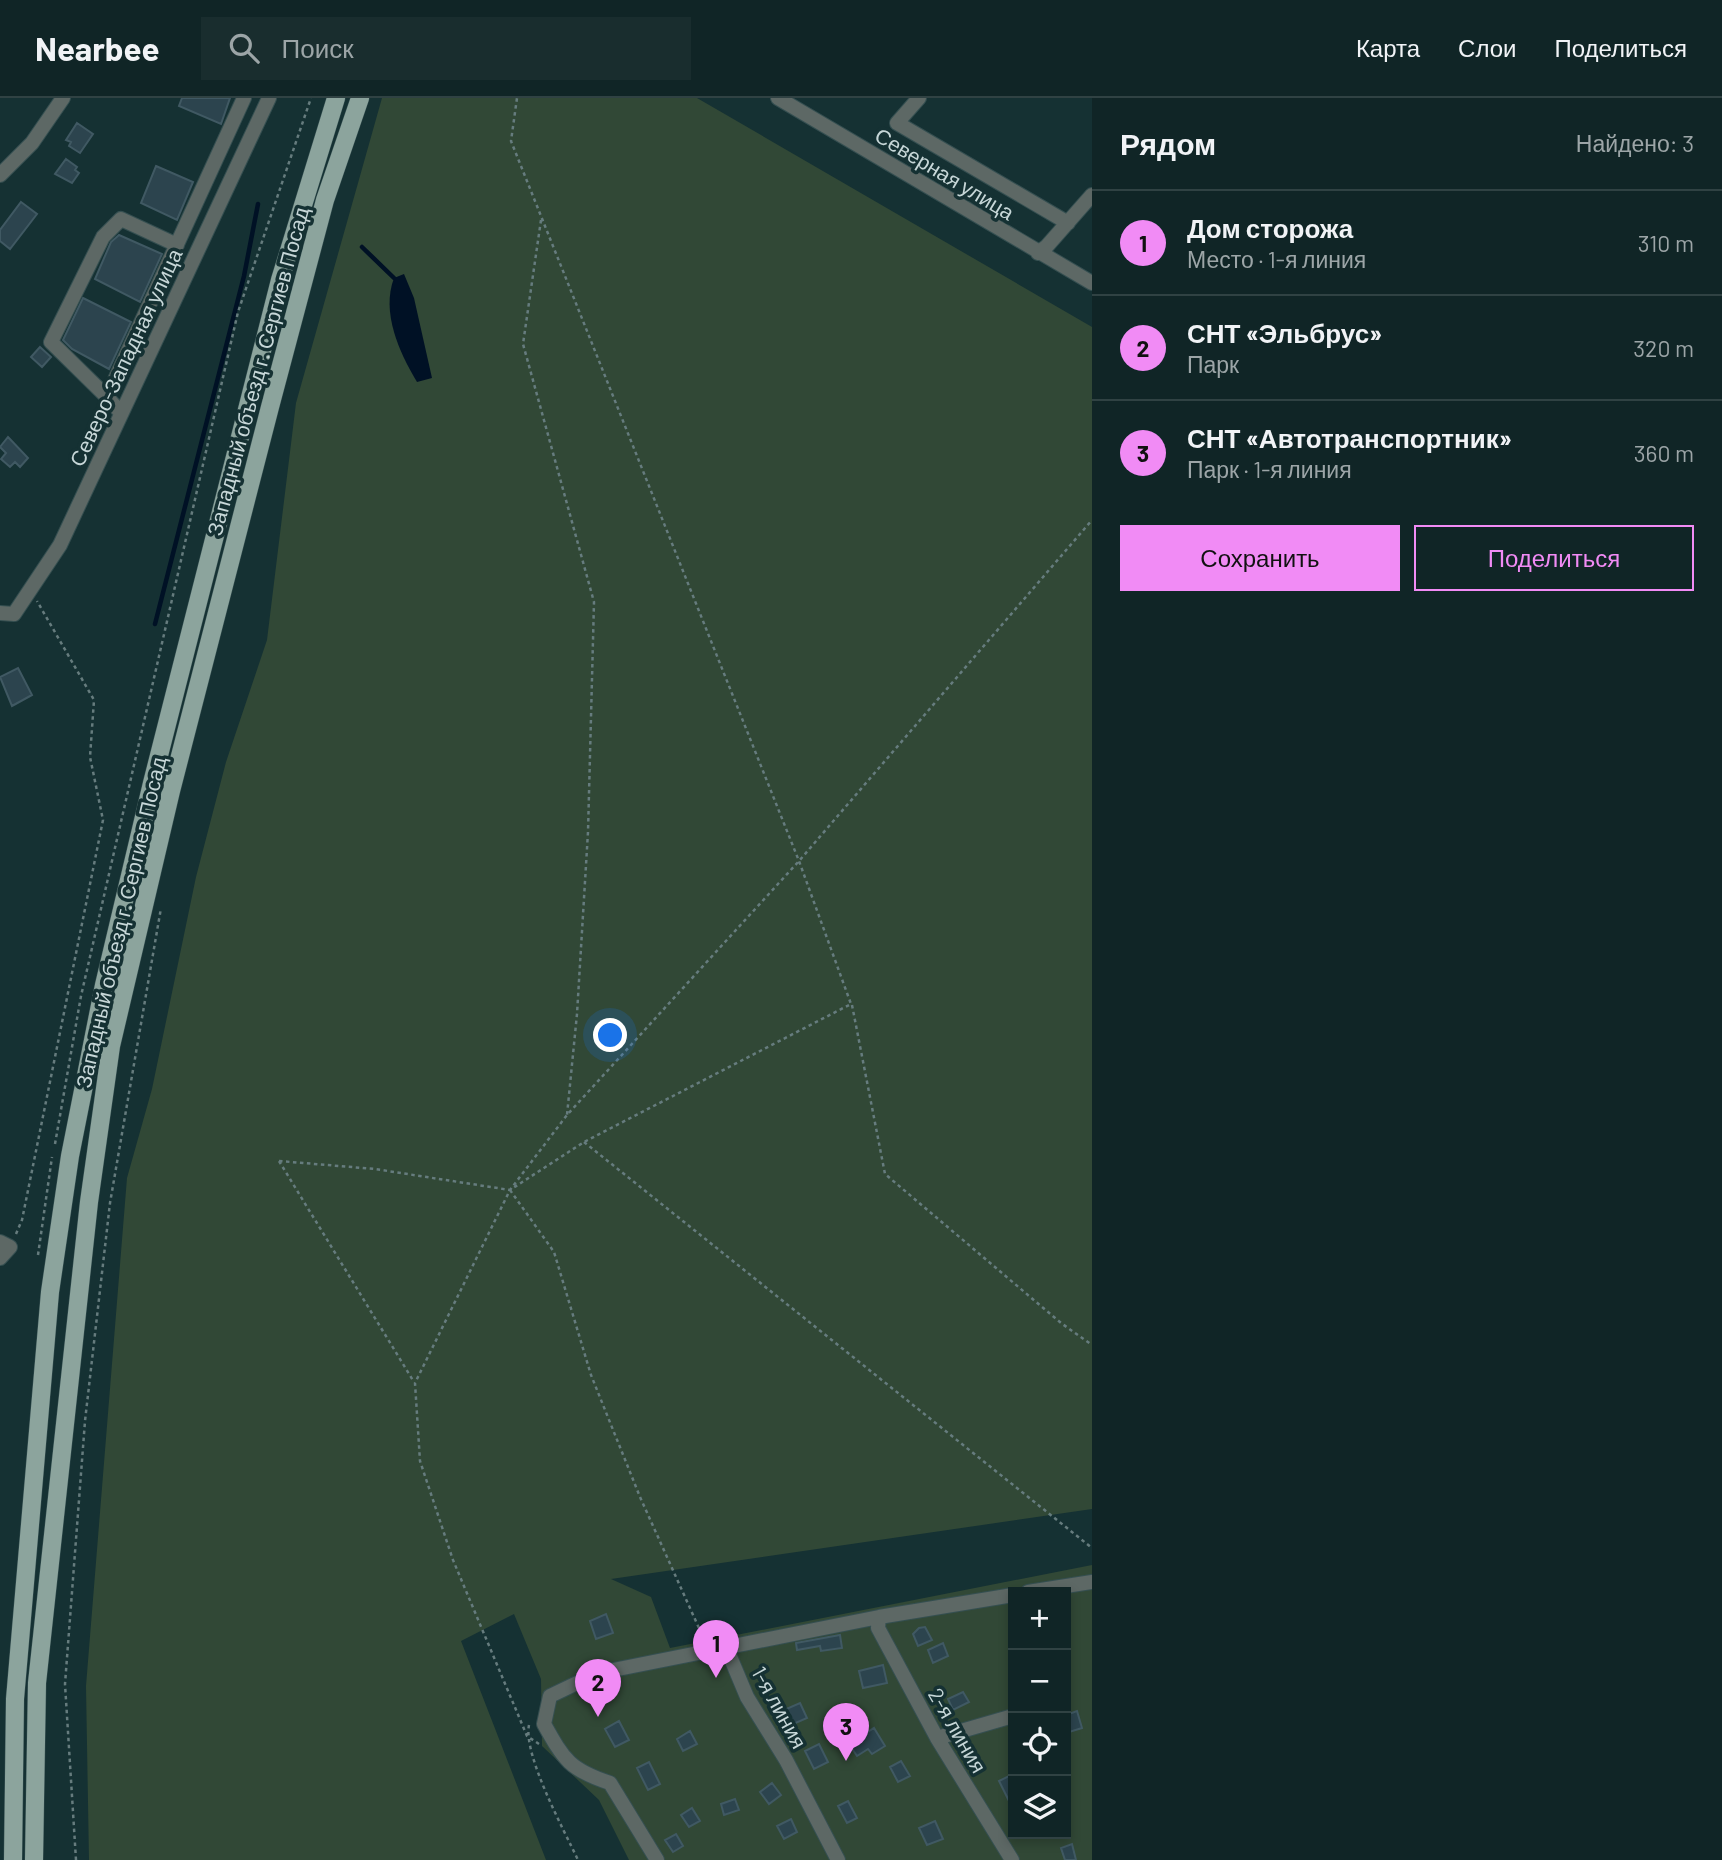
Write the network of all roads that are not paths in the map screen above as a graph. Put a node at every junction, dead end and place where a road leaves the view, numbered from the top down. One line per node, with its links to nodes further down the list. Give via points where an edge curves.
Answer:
1 (63, 98): 8 (street, via 32,143)
2 (244, 98): 11 (street)
3 (269, 98): 15 (street, Северо-Западная улица)
4 (336, 98): 26 (main road, Западный объезд г. Сергиев Посад, via 280,280 159,757 104,985 70,1156 50,1292 15,1699)
5 (360, 98): 27 (main road, Западный объезд г. Сергиев Посад, via 297,303 171,791 111,1046 89,1202 37,1683)
6 (778, 98): 12 (street, Северная улица)
7 (919, 98): 10 (street, via 897,122)
8 (0, 173)
9 (1092, 195): 10 (street)
10 (1068, 223): 12 (street)
11 (177, 245): 14 (street); 14 (street, via 121,219 103,237 51,342)
12 (1038, 253): 13 (street, Северная улица)
13 (1092, 283)
14 (107, 397): 15 (street)
15 (121, 413): 16 (street, Северо-Западная улица, via 60,545 14,614)
16 (0, 613)
17 (5, 1245): 18 (street)
18 (0, 1258)
19 (1092, 1582): 20 (street)
20 (1060, 1587)
21 (1008, 1596): 22 (street)
22 (879, 1617): 23 (street); 25 (street, 2-я линия, via 878,1628)
23 (726, 1647): 28 (street, via 598,1673 550,1696 544,1724 563,1758 582,1774 610,1783); 29 (street, 1-я линия, via 747,1697)
24 (1008, 1717): 25 (street)
25 (937, 1738): 30 (street, 2-я линия)
26 (13, 1860)
27 (34, 1860)
28 (657, 1860)
29 (838, 1860)
30 (1012, 1860)

